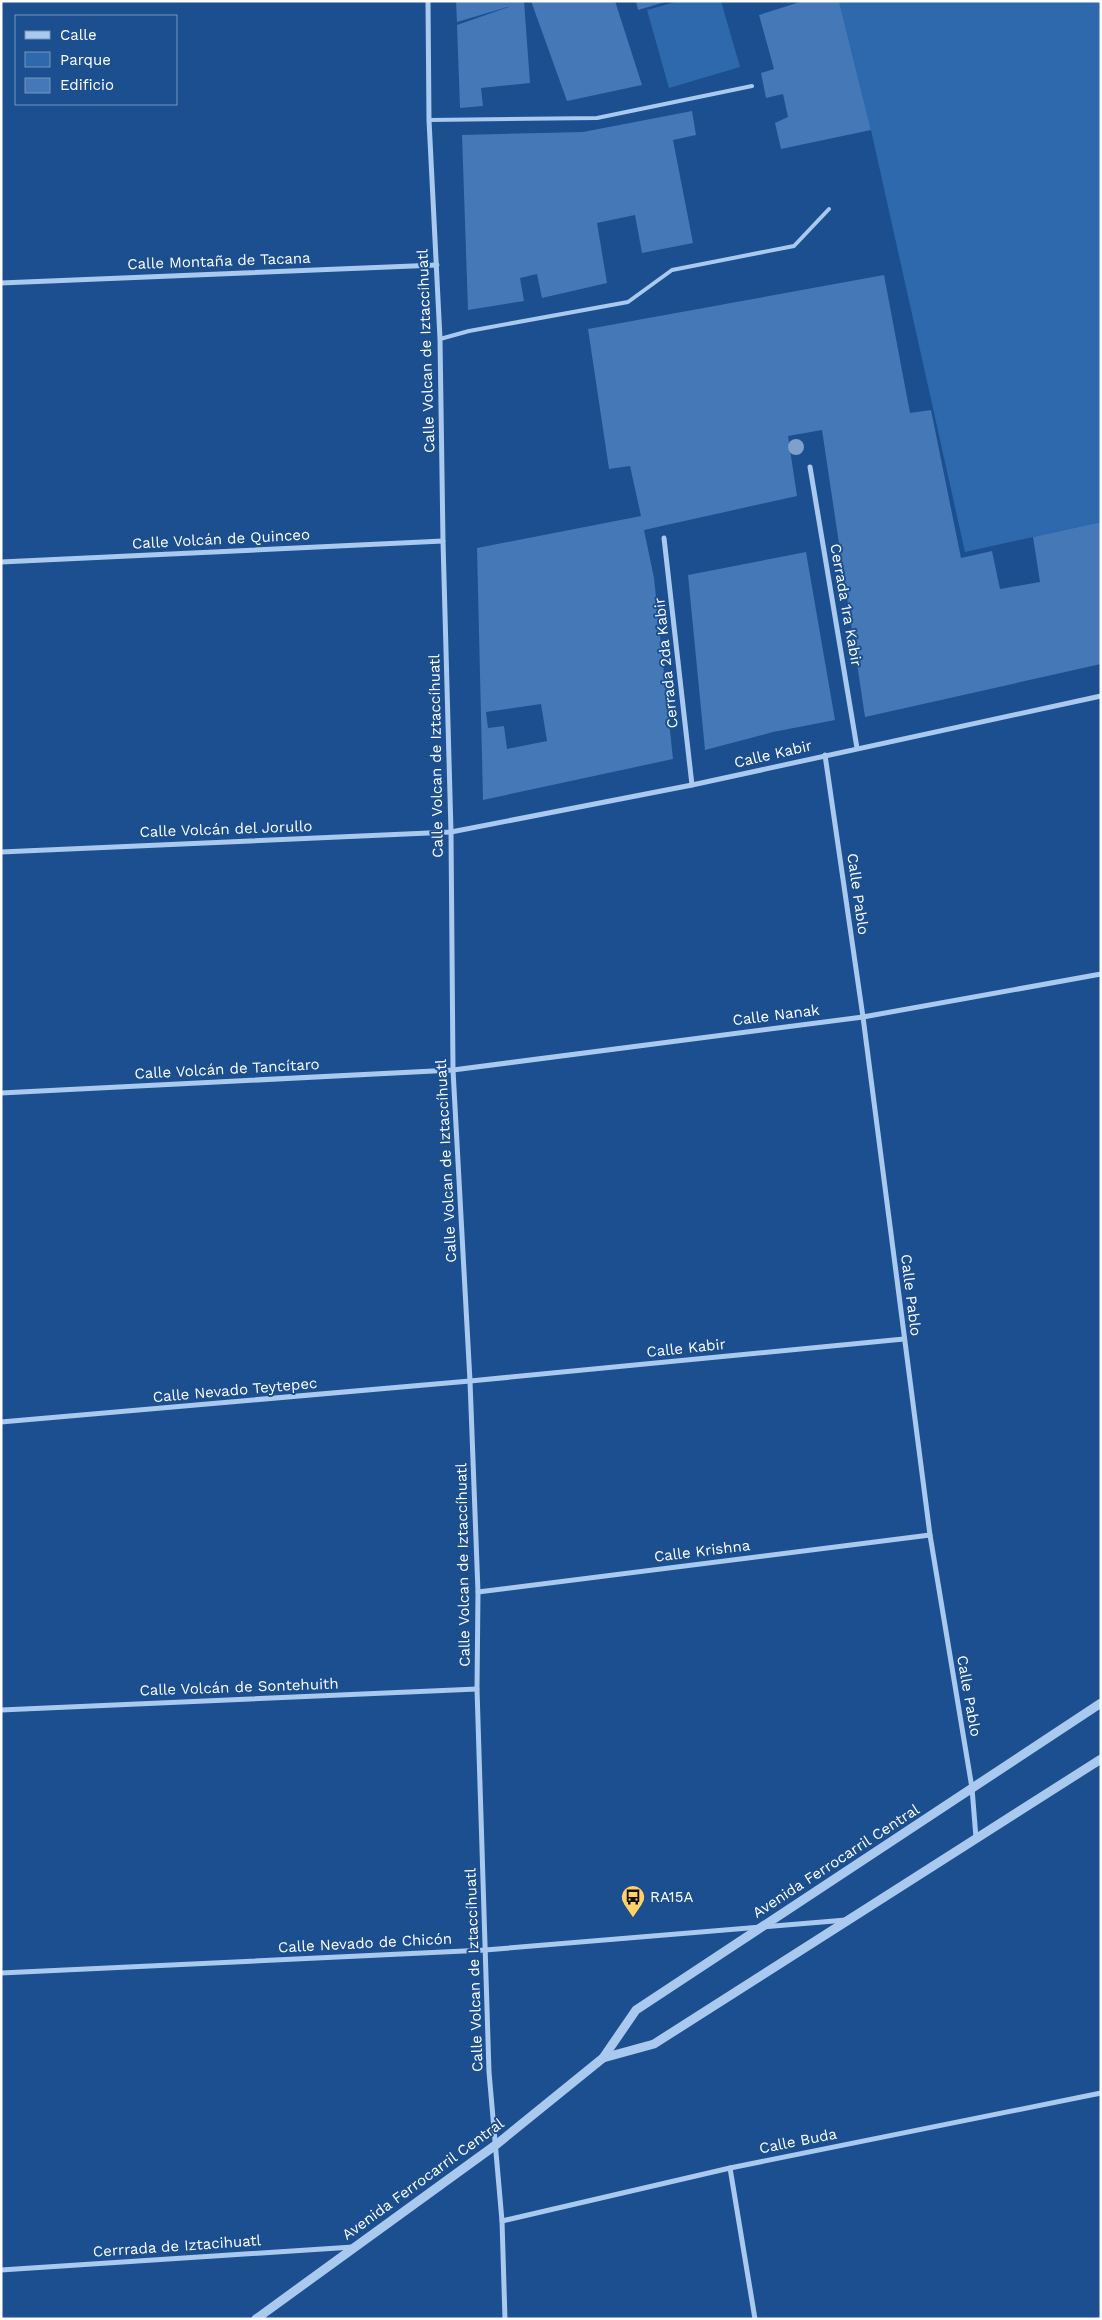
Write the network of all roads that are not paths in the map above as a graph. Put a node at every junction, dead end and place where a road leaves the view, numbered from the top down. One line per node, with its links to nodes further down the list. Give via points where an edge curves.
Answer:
1 (428, 1): 3 (street, Calle Volcan de Iztaccíhuatl)
2 (752, 86): 3 (lane, via 597,118)
3 (429, 120): 5 (street, Calle Volcan de Iztaccíhuatl)
4 (829, 209): 7 (lane, via 794,246 672,270 628,302)
5 (437, 265): 6 (street, Calle Montaña de Tacana); 7 (street, Calle Volcan de Iztaccíhuatl)
6 (1, 283)
7 (440, 339): 10 (street, Calle Volcan de Iztaccíhuatl)
8 (810, 467): 13 (street, Cerrada 1ra Kabir)
9 (664, 538): 15 (street, Cerrada 2da Kabir)
10 (443, 541): 11 (street, Calle Volcán de Quinceo); 16 (street, Calle Volcan de Iztaccíhuatl)
11 (1, 562)
12 (1101, 696): 13 (street, Calle Kabir)
13 (857, 748): 14 (street, Calle Kabir)
14 (825, 755): 15 (street, Calle Kabir); 19 (street, Calle Pablo)
15 (692, 784): 16 (street, Calle Kabir)
16 (451, 832): 17 (street, Calle Volcán del Jorullo); 20 (street, Calle Volcan de Iztaccíhuatl)
17 (1, 852)
18 (1101, 974): 19 (street, Calle Nanak)
19 (863, 1017): 20 (street, Calle Nanak); 22 (street, Calle Pablo)
20 (453, 1070): 21 (street, Calle Volcán de Tancítaro); 23 (street, Calle Volcan de Iztaccíhuatl)
21 (1, 1093)
22 (904, 1339): 23 (street, Calle Kabir); 25 (street, Calle Pablo)
23 (470, 1381): 24 (street, Calle Nevado Teytepec); 26 (street, Calle Volcan de Iztaccíhuatl)
24 (1, 1422)
25 (930, 1535): 26 (street, Calle Krishna); 31 (street, Calle Pablo)
26 (478, 1592): 27 (street, Calle Volcan de Iztaccíhuatl)
27 (477, 1689): 29 (street, Calle Volcán de Sontehuith); 35 (street, Calle Volcan de Iztaccíhuatl)
28 (1101, 1703): 31 (street, Avenida Ferrocarril Central)
29 (1, 1710)
30 (1101, 1759): 32 (street, Avenida Ferrocarril Central)
31 (972, 1788): 32 (street, Calle Pablo); 34 (street, Avenida Ferrocarril Central)
32 (976, 1838): 33 (street, Avenida Ferrocarril Central)
33 (848, 1920): 34 (street, Calle Nevado de Chicón); 37 (street, Avenida Ferrocarril Central, via 654,2044)
34 (761, 1927): 35 (street, Calle Nevado de Chicón); 37 (street, Avenida Ferrocarril Central, via 636,2010)
35 (485, 1950): 36 (street, Calle Nevado de Chicón); 39 (street, Calle Volcan de Iztaccíhuatl, via 489,2072)
36 (1, 1973)
37 (603, 2058): 39 (street, Avenida Ferrocarril Central)
38 (1101, 2093): 40 (street, Calle Buda)
39 (496, 2144): 41 (street, Calle Volcan de Iztaccíhuatl); 42 (street, Avenida Ferrocarril Central)
40 (730, 2168): 41 (street, Calle Buda); 46 (street)
41 (502, 2221): 45 (street, Calle Volcan de Iztaccíhuatl)
42 (354, 2247): 43 (street, Cerrrada de Iztacihuatl); 44 (street, Avenida Ferrocarril Central)
43 (1, 2270)
44 (256, 2319)
45 (505, 2319)
46 (756, 2319)

